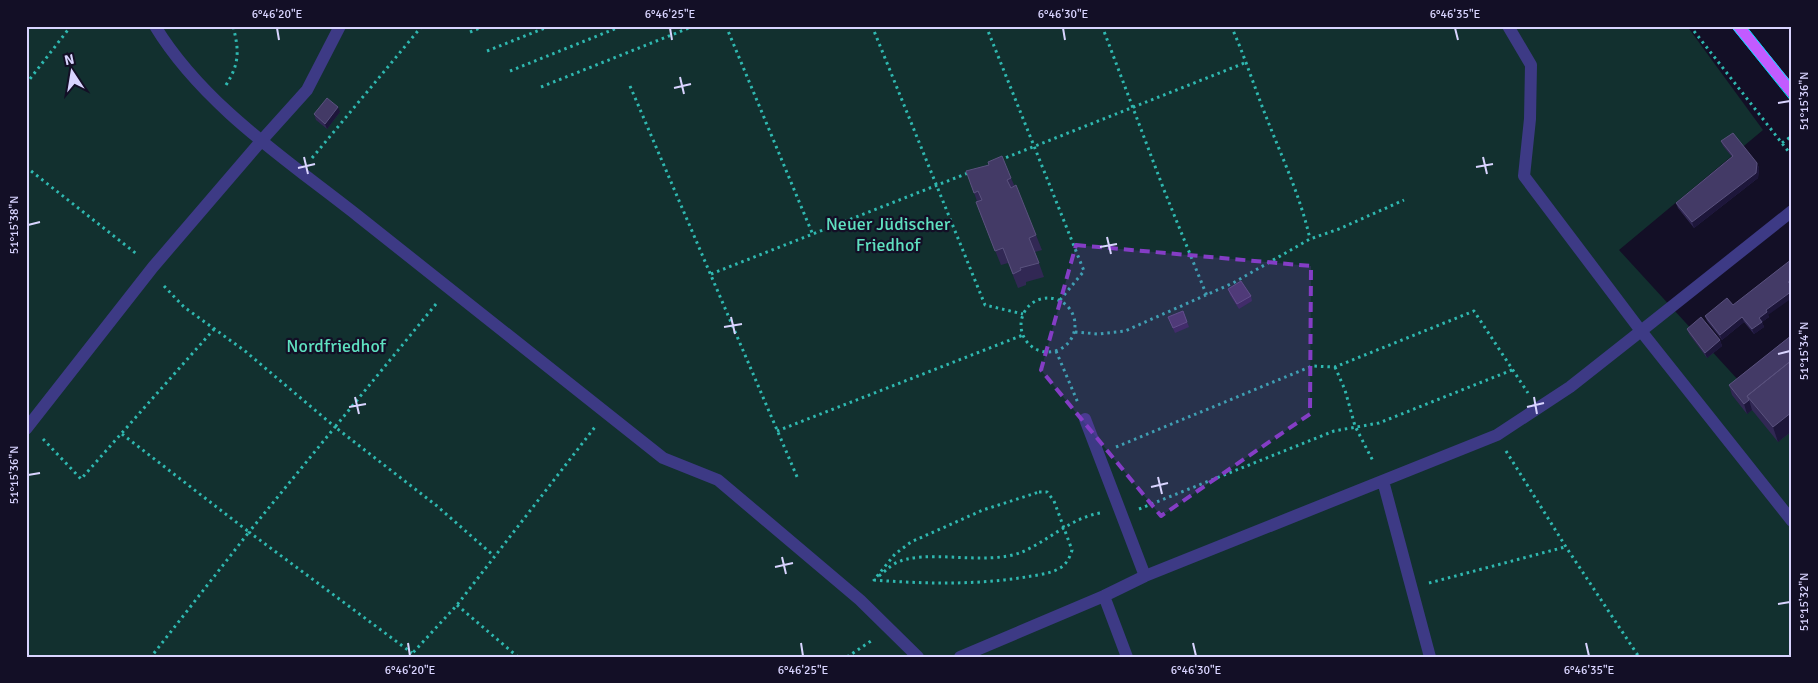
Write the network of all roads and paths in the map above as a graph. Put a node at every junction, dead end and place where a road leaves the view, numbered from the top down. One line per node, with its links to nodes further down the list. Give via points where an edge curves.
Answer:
1 (71, 26): 22 (path)
2 (155, 26): 26 (lane, via 168,48)
3 (234, 26): 26 (path, via 239,49 234,72)
4 (340, 26): 29 (lane, via 307,90)
5 (422, 26): 35 (path)
6 (486, 26): 18 (path)
7 (550, 26): 19 (path)
8 (622, 26): 21 (path)
9 (694, 26): 24 (path)
10 (726, 26): 40 (path)
11 (872, 26): 37 (path)
12 (986, 26): 31 (path)
13 (1102, 26): 27 (path)
14 (1231, 26): 20 (path)
15 (1508, 26): 49 (lane, via 1531,65 1524,176)
16 (1690, 26): 30 (path)
17 (1738, 26): 25 (main road)
18 (470, 32)
19 (487, 51)
20 (1248, 62): 27 (path); 41 (path, via 1304,213)
21 (510, 71)
22 (26, 84)
23 (630, 86): 43 (path)
24 (541, 87)
25 (1792, 92)
26 (216, 100): 29 (lane)
27 (1132, 108): 31 (path); 45 (path)
28 (1792, 136): 30 (path)
29 (262, 140): 35 (lane); 42 (lane)
30 (1782, 144): 32 (path)
31 (1034, 146): 33 (path); 46 (path, via 1084,271)
32 (1792, 156)
33 (999, 161)
34 (26, 167): 42 (path)
35 (302, 171): 44 (lane)
36 (972, 171): 37 (path)
37 (937, 185): 40 (path); 47 (path, via 986,305)
38 (1404, 200): 41 (path)
39 (1792, 211): 49 (lane)
40 (813, 234): 43 (path)
41 (1310, 239): 45 (path)
42 (154, 267): 48 (path, via 162,284 184,307); 59 (lane)
43 (711, 274): 61 (path)
44 (450, 289): 56 (lane); 60 (path)
45 (1207, 296): 50 (path, via 1125,331)
46 (1060, 300): 47 (path, via 1042,299); 50 (path, via 1073,314)
47 (1023, 314): 51 (path)
48 (215, 328): 60 (path); 62 (path)
49 (1641, 331): 55 (lane); 68 (lane)
50 (1075, 332): 52 (path, via 1064,347)
51 (1023, 334): 52 (path, via 1037,349); 61 (path)
52 (1055, 351): 57 (path)
53 (1335, 367): 54 (path, via 1474,311); 58 (path); 64 (path, via 1312,366)
54 (1512, 370): 55 (path); 58 (path, via 1379,422)
55 (1538, 408): 63 (lane)
56 (606, 413): 72 (path); 76 (lane, via 663,458 718,480)
57 (1085, 419): 64 (lane)
58 (1354, 426): 66 (path); 67 (path)
59 (28, 427): 62 (path, via 82,479)
60 (335, 427): 70 (path); 72 (path, via 430,500)
61 (777, 431): 65 (path)
62 (122, 434): 70 (path)
63 (1497, 435): 66 (lane); 71 (path)
64 (1098, 454): 67 (lane)
65 (798, 479)
66 (1383, 481): 73 (lane); 75 (lane)
67 (1121, 513): 69 (path, via 1094,514); 73 (lane)
68 (1792, 521)
69 (1064, 528): 74 (path, via 1021,552 1003,557 905,560 894,564); 74 (path, via 1072,550 1069,559 1060,568 1039,575 1004,581 958,583); 74 (path, via 1047,492 1027,495 983,510 911,542 894,554)
70 (250, 532): 80 (path); 81 (path)
71 (1566, 547): 75 (path); 89 (path)
72 (494, 556): 78 (path)
73 (1145, 576): 77 (lane)
74 (874, 580): 76 (path)
75 (1411, 587): 88 (lane)
76 (854, 594): 79 (lane)
77 (1104, 596): 86 (lane); 87 (lane)
78 (457, 605): 80 (path); 83 (path)
79 (890, 627): 84 (path); 85 (lane)
80 (412, 653): 82 (path)
81 (151, 657)
82 (409, 657)
83 (518, 657)
84 (847, 657)
85 (918, 657)
86 (960, 657)
87 (1127, 657)
88 (1430, 657)
89 (1638, 657)

